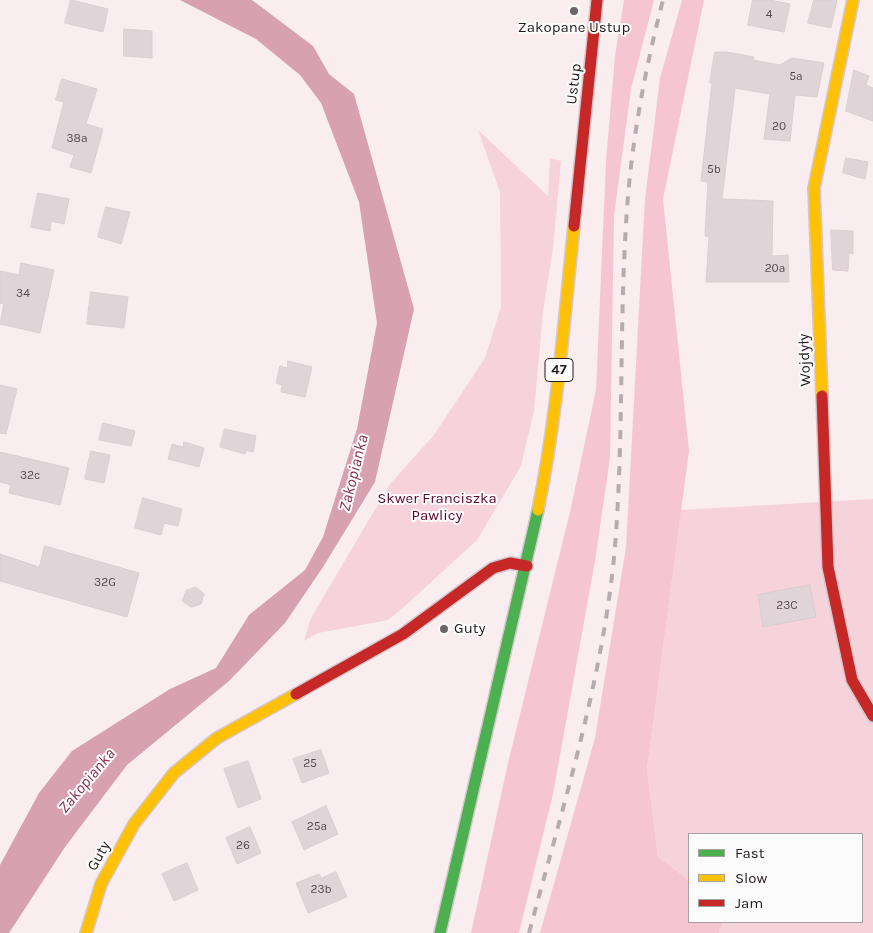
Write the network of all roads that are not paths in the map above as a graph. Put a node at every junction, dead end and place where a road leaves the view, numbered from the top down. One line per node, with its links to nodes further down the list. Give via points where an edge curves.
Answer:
1 (597, 0): 3 (street, Ustup / 47, via 552,428)
2 (853, 0): 4 (street, Wojdyły, via 814,188 828,567 852,680)
3 (527, 566): 5 (street, Guty, via 510,563 493,568 396,638 217,738 174,773 134,824 101,884); 6 (street, 47)
4 (873, 716)
5 (86, 933)
6 (440, 933)

